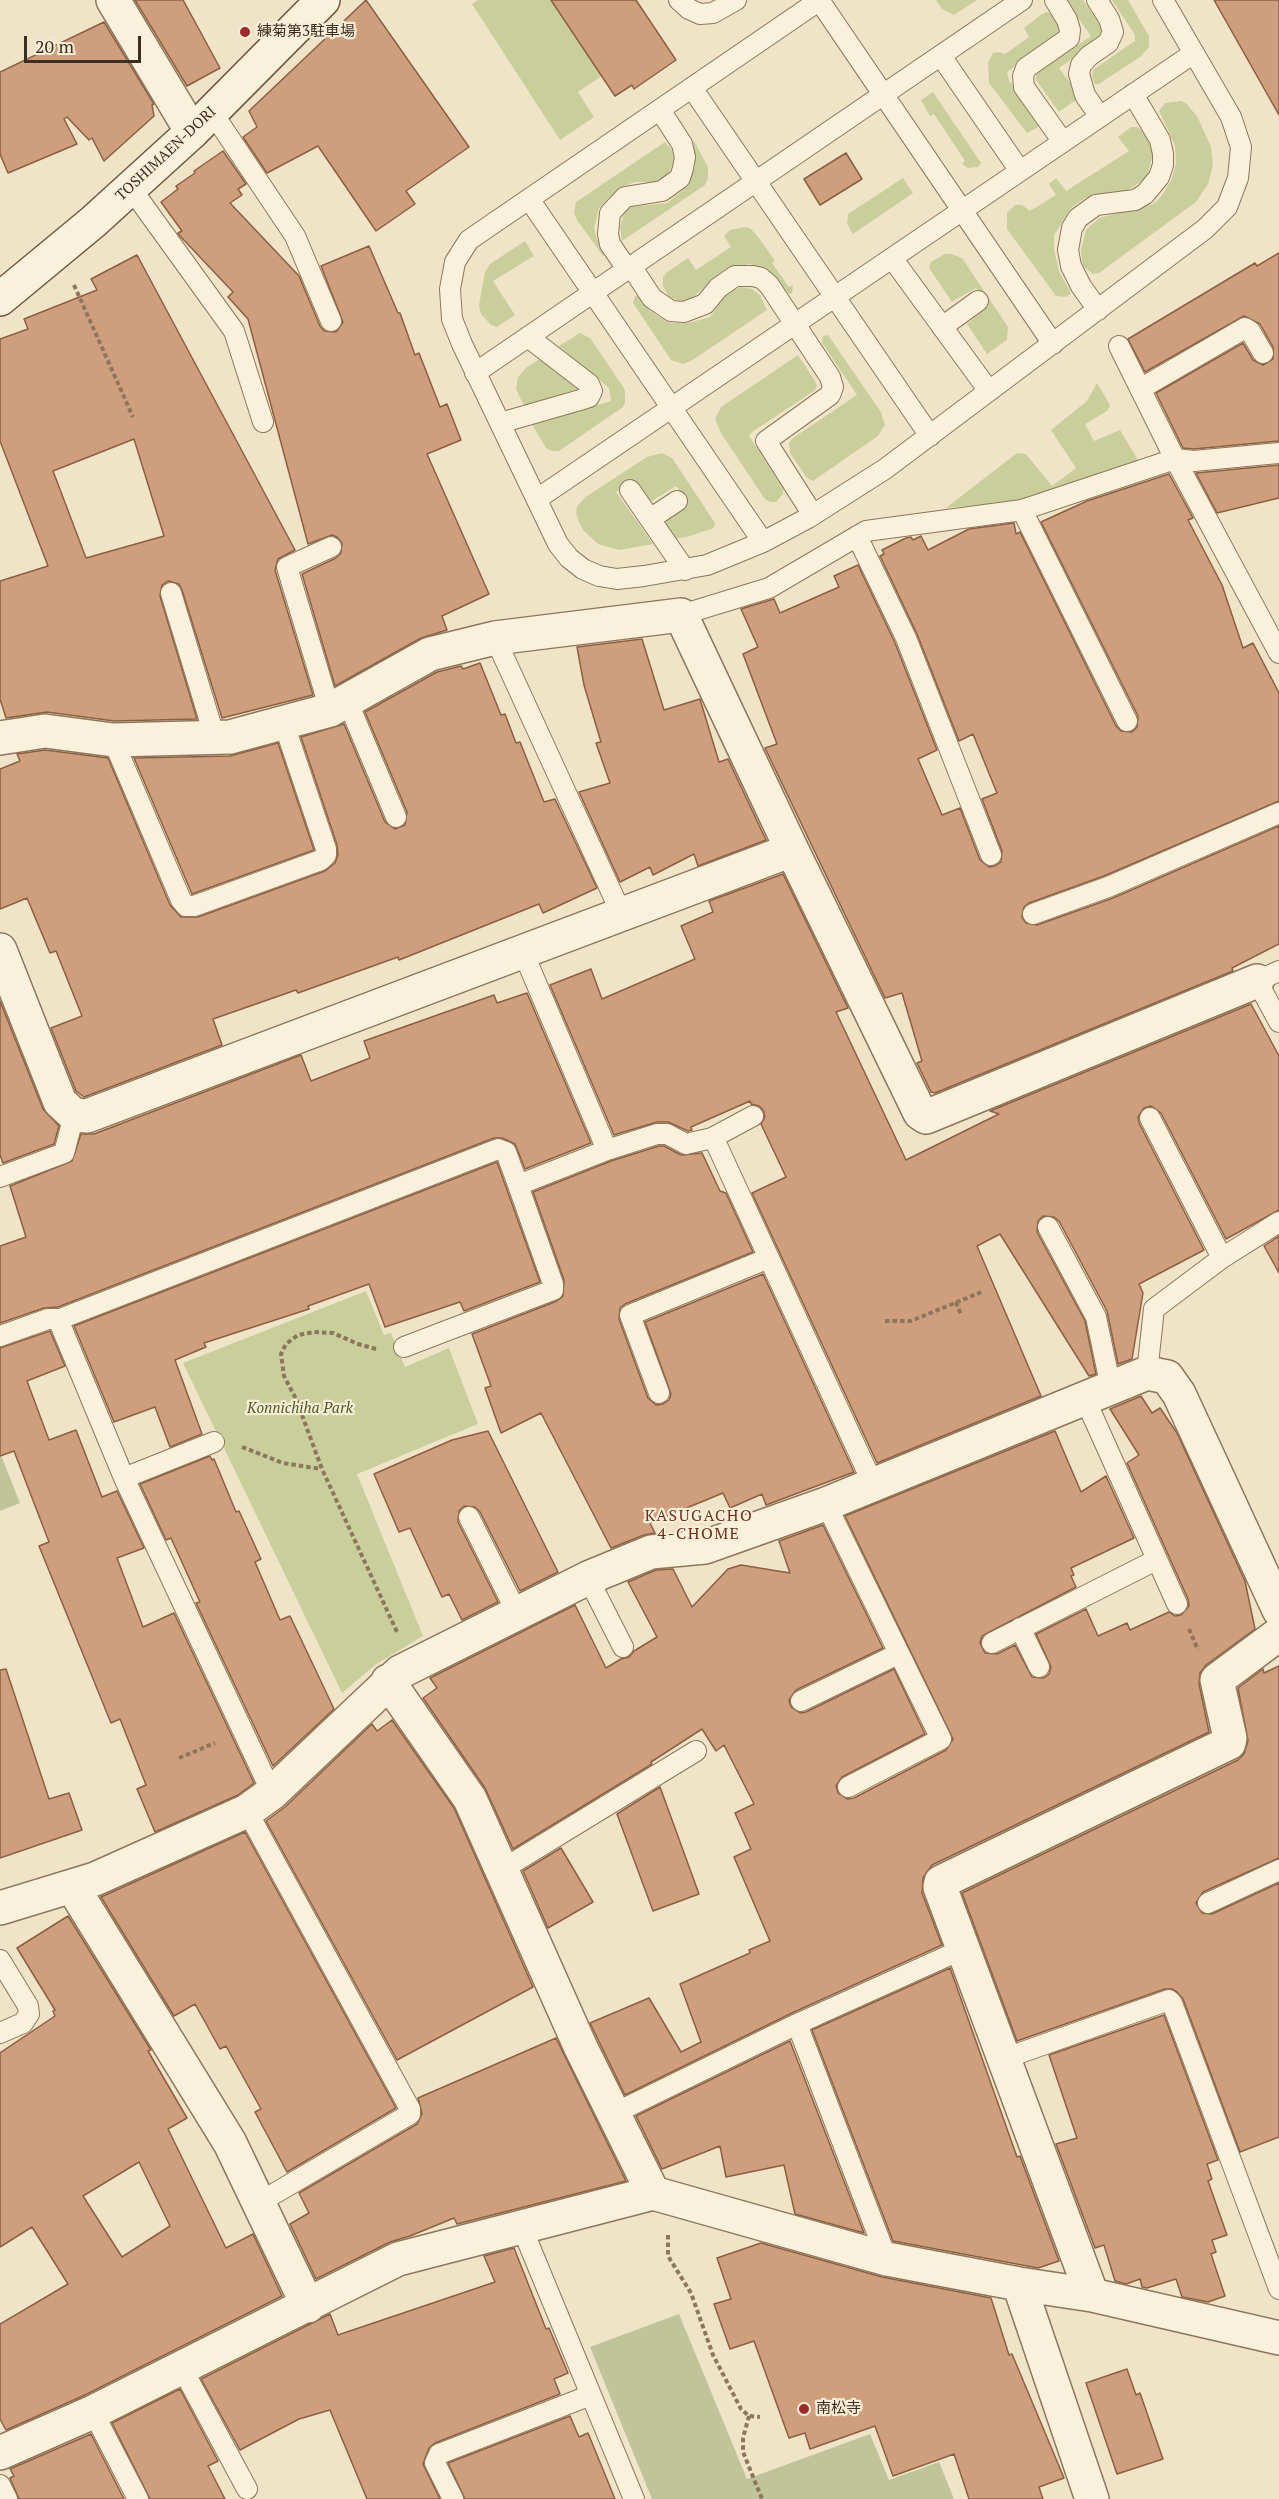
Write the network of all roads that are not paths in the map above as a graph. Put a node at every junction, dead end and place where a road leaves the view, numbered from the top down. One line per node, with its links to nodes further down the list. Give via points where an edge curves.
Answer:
1 (113, 0): 17 (street)
2 (323, 0): 17 (street, TOSHIMAEN-DORI)
3 (679, 0): 4 (lane, via 700,14 713,14)
4 (736, 0)
5 (1023, 0): 11 (lane)
6 (1055, 0): 18 (lane, via 1067,20 1069,38 1026,68 1023,76 1024,87)
7 (1097, 0): 16 (lane, via 1113,32 1108,43 1081,65 1079,74 1084,95)
8 (1163, 0): 10 (lane)
9 (816, 1): 12 (lane); 14 (lane)
10 (1194, 53): 13 (lane); 30 (lane, via 1232,117 1241,147 1238,178 1227,207 1205,229)
11 (941, 56): 14 (lane); 19 (lane)
12 (692, 88): 15 (lane); 20 (lane)
13 (1133, 94): 16 (lane); 30 (lane, via 1160,140 1163,165 1145,194 1135,200 1096,205 1078,218 1072,228 1068,250 1071,266)
14 (884, 95): 20 (lane); 23 (lane)
15 (660, 110): 22 (lane); 25 (lane, via 682,144 683,168 680,178 662,191 625,197 610,213 610,244)
16 (1100, 117): 18 (lane)
17 (202, 122): 21 (street, TOSHIMAEN-DORI); 31 (lane, via 295,236)
18 (1063, 142): 19 (lane)
19 (1020, 171): 23 (lane)
20 (756, 182): 25 (lane); 27 (lane)
21 (130, 187): 28 (street, TOSHIMAEN-DORI); 42 (lane, via 234,331)
22 (529, 199): 26 (lane); 38 (lane, via 470,240 455,262 450,289 452,319)
23 (962, 210): 24 (lane); 35 (lane)
24 (892, 258): 27 (lane); 33 (lane)
25 (629, 268): 26 (lane); 32 (lane, via 652,298 671,311 684,312 705,304 717,288 735,276 761,278)
26 (593, 292): 34 (lane); 41 (lane)
27 (835, 296): 32 (lane); 44 (lane)
28 (0, 299)
29 (978, 301): 33 (lane)
30 (1098, 310): 35 (lane)
31 (331, 321)
32 (794, 324): 41 (lane); 51 (lane, via 833,387 830,394 766,441)
33 (942, 327): 40 (lane)
34 (528, 337): 38 (lane); 43 (lane, via 589,384 592,391 589,397)
35 (1053, 344): 40 (lane)
36 (1119, 346): 39 (lane)
37 (1263, 353): 39 (lane, via 1245,328)
38 (476, 373): 43 (lane)
39 (1140, 389): 46 (lane)
40 (989, 392): 44 (lane)
41 (671, 407): 48 (lane); 54 (lane)
42 (263, 422)
43 (500, 423): 48 (lane)
44 (930, 436): 51 (lane)
45 (1279, 453): 46 (lane, via 1194,461)
46 (1175, 459): 50 (lane); 59 (lane)
47 (630, 490): 52 (lane)
48 (537, 499): 56 (lane, via 558,544 583,569 617,579)
49 (677, 501): 52 (lane)
50 (1022, 510): 53 (lane, via 866,531); 63 (lane)
51 (813, 515): 54 (lane)
52 (650, 519): 56 (lane)
53 (857, 536): 58 (lane, via 769,588); 71 (lane, via 906,638)
54 (763, 543): 56 (lane)
55 (331, 547): 62 (lane, via 287,567)
56 (685, 570)
57 (171, 593): 66 (lane)
58 (681, 615): 60 (street); 70 (street)
59 (1270, 615): 61 (lane)
60 (495, 638): 62 (street, via 430,654); 73 (lane)
61 (1279, 653)
62 (338, 705): 64 (street); 69 (lane)
63 (1127, 721)
64 (284, 724): 66 (street); 67 (lane, via 326,855 194,906 186,906 181,900)
65 (0, 738): 67 (street, via 45,731)
66 (215, 738): 67 (street)
67 (113, 740)
68 (1279, 813): 72 (lane, via 1108,887)
69 (396, 817)
70 (792, 850): 73 (street); 76 (street, via 920,1113 926,1117)
71 (991, 855)
72 (1033, 914)
73 (622, 915): 75 (street)
74 (0, 950): 78 (street, via 60,1102)
75 (523, 952): 78 (street, via 98,1114); 82 (lane)
76 (1268, 976): 77 (lane)
77 (1279, 1022)
78 (74, 1115): 83 (lane, via 64,1153)
79 (753, 1116): 81 (lane)
80 (1150, 1118): 88 (lane)
81 (711, 1138): 82 (lane, via 686,1144 667,1134 657,1134); 87 (lane)
82 (607, 1150): 84 (lane)
83 (0, 1177)
84 (518, 1185): 89 (lane, via 506,1152 498,1149); 91 (lane, via 553,1290)
85 (1279, 1222): 88 (lane)
86 (1048, 1227): 94 (lane, via 1096,1317)
87 (769, 1258): 93 (lane, via 630,1315); 97 (lane)
88 (1222, 1258): 92 (lane, via 1154,1309)
89 (60, 1319): 90 (lane, via 48,1319); 96 (lane)
90 (0, 1336)
91 (404, 1347)
92 (1147, 1373): 94 (street); 103 (street, via 1167,1377 1179,1394)
93 (659, 1393)
94 (1098, 1393): 97 (street); 100 (lane)
95 (214, 1442): 96 (lane)
96 (124, 1478): 115 (lane, via 243,1731)
97 (873, 1484): 98 (street)
98 (826, 1504): 101 (street, via 705,1547 651,1552); 109 (lane)
99 (469, 1517): 104 (lane)
100 (1156, 1560): 102 (lane); 105 (lane)
101 (588, 1578): 104 (street); 108 (lane)
102 (1177, 1604)
103 (1279, 1610)
104 (518, 1613): 111 (street)
105 (1020, 1628): 107 (lane); 110 (lane)
106 (1279, 1634): 121 (street, via 1217,1680 1229,1743 941,1882)
107 (992, 1643)
108 (623, 1647)
109 (898, 1654): 112 (lane); 114 (lane, via 941,1738)
110 (1039, 1667)
111 (400, 1673): 115 (street); 116 (street, via 470,1799)
112 (801, 1701)
113 (696, 1750): 116 (lane)
114 (848, 1787)
115 (259, 1802): 118 (street, via 96,1879); 128 (lane, via 410,2114)
116 (503, 1869): 126 (street, via 581,2048)
117 (1279, 1870): 119 (lane)
118 (72, 1886): 120 (street); 128 (street, via 230,2143)
119 (1208, 1903)
120 (0, 1908)
121 (963, 1949): 123 (lane); 125 (street)
122 (0, 1960): 124 (lane, via 29,2014 23,2023)
123 (797, 2024): 126 (lane); 130 (lane)
124 (0, 2033)
125 (1003, 2059): 132 (lane, via 1169,2000); 133 (street)
126 (615, 2113): 127 (street)
127 (664, 2196): 129 (street); 130 (street)
128 (260, 2202): 134 (street)
129 (522, 2228): 134 (street, via 398,2259); 137 (lane)
130 (887, 2259): 131 (street)
131 (1019, 2284): 133 (street); 146 (street)
132 (1279, 2289)
133 (1092, 2295): 135 (street)
134 (308, 2306): 136 (street)
135 (1279, 2338)
136 (182, 2368): 138 (street); 141 (lane)
137 (591, 2395): 144 (lane, via 439,2454 435,2463); 145 (lane)
138 (93, 2412): 139 (street); 143 (lane)
139 (0, 2453)
140 (0, 2485): 142 (lane)
141 (247, 2489)
142 (7, 2499)
143 (138, 2499)
144 (453, 2499)
145 (634, 2499)
146 (1092, 2499)

